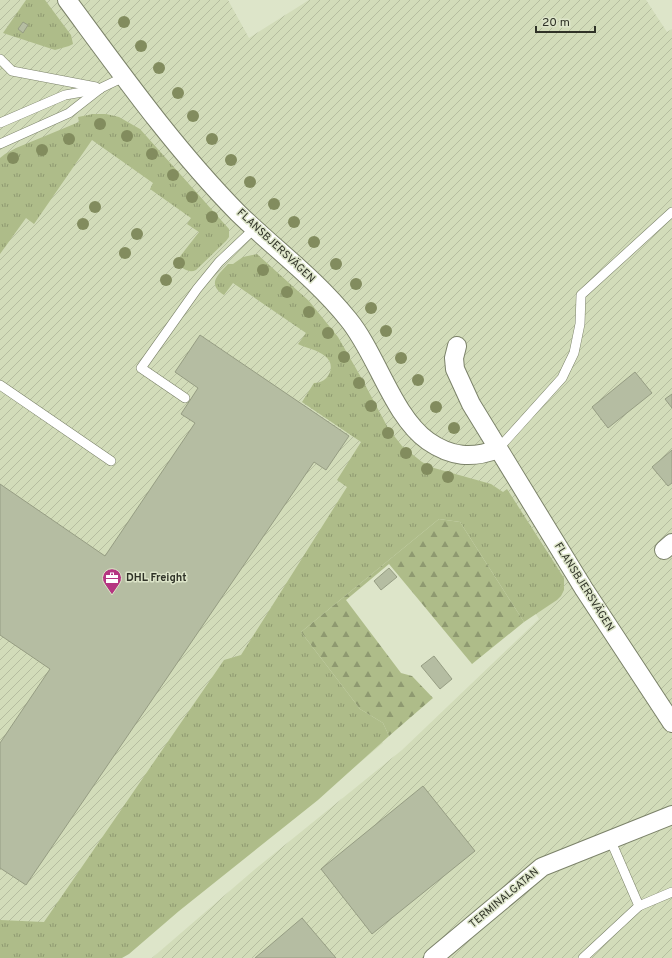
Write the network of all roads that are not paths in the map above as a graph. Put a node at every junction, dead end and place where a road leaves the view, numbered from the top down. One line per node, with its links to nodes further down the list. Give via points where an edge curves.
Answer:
1 (67, 0): 3 (street, FLANSBJERSVÄGEN)
2 (0, 59): 4 (lane, via 12,71)
3 (124, 77): 4 (lane); 8 (street, FLANSBJERSVÄGEN, via 151,114 200,172)
4 (101, 88): 5 (lane, via 65,95); 6 (lane, via 69,113)
5 (0, 123)
6 (0, 144)
7 (672, 212): 12 (lane, via 581,296 580,324 574,353 562,378)
8 (255, 228): 11 (lane, via 219,262 197,289 141,368); 12 (street, FLANSBJERSVÄGEN, via 329,296 350,321 408,421 427,440 449,453 470,456)
9 (457, 346): 12 (street, FLANSBJERSVÄGEN, via 454,358 460,383)
10 (0, 386): 13 (lane)
11 (184, 398)
12 (498, 449): 14 (street, FLANSBJERSVÄGEN)
13 (111, 462)
14 (672, 723)
15 (672, 815): 16 (street, TERMINALGATAN)
16 (610, 839): 18 (lane); 19 (street, TERMINALGATAN, via 542,867)
17 (672, 892): 18 (lane)
18 (639, 906): 20 (lane)
19 (433, 958)
20 (583, 958)

